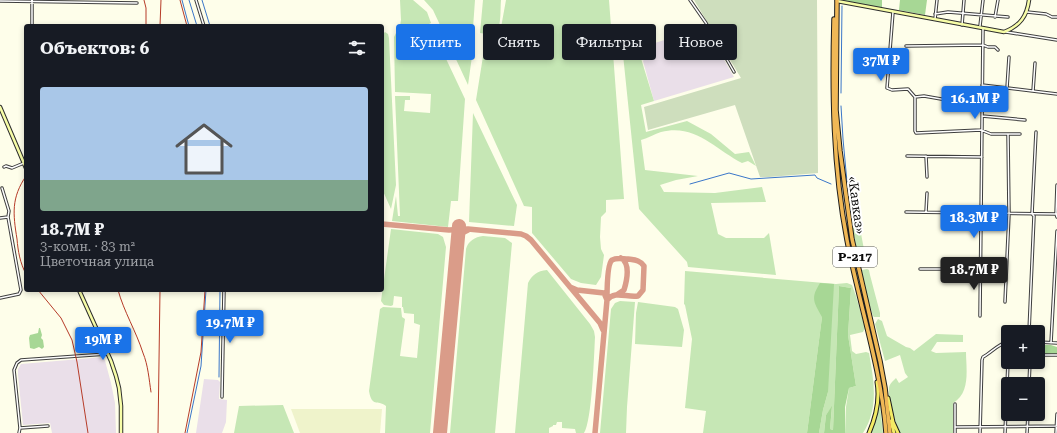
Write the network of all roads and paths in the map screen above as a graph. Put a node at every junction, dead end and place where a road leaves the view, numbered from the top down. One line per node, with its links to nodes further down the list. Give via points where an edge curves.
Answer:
1 (196, 0): 24 (street)
2 (690, 0): 34 (street)
3 (836, 0): 14 (street); 69 (highway, «Кавказ» / Р-217, via 837,126); 70 (highway, «Кавказ» / Р-217, via 834,129)
4 (937, 0): 17 (street)
5 (964, 0): 16 (street)
6 (983, 0): 18 (street)
7 (998, 0): 19 (street)
8 (1029, 0): 15 (street)
9 (0, 1): 10 (street)
10 (32, 1): 11 (street); 23 (street)
11 (65, 1): 12 (street)
12 (105, 1): 13 (street)
13 (137, 3)
14 (893, 12): 22 (street); 39 (street, via 887,88 908,89)
15 (1027, 12): 21 (street); 27 (street, via 1016,25)
16 (963, 13): 17 (street); 18 (street); 25 (street)
17 (935, 14): 22 (street)
18 (981, 15): 19 (street); 26 (street)
19 (995, 17): 20 (street)
20 (1008, 17)
21 (1057, 17)
22 (935, 19): 25 (street)
23 (32, 24)
24 (203, 24)
25 (962, 25): 26 (street)
26 (982, 29): 27 (street); 29 (street)
27 (1004, 32): 28 (street)
28 (1057, 40)
29 (983, 45): 30 (street); 31 (street); 35 (street)
30 (906, 46)
31 (998, 50)
32 (1009, 57): 36 (street)
33 (1035, 63): 37 (street)
34 (734, 72)
35 (982, 85): 36 (street); 40 (street)
36 (1007, 88): 37 (street)
37 (1033, 91): 38 (street)
38 (1057, 94)
39 (915, 97): 40 (street, via 924,96 964,103); 47 (street, via 916,132)
40 (982, 102): 43 (street)
41 (0, 107): 42 (street)
42 (3, 114): 44 (street); 46 (street)
43 (982, 116): 45 (street); 47 (street)
44 (0, 117): 46 (street)
45 (1025, 120)
46 (6, 121): 54 (street)
47 (981, 130): 49 (street, via 991,134); 53 (street)
48 (1036, 132): 64 (street)
49 (1008, 134): 50 (street); 63 (street)
50 (1020, 134)
51 (907, 156): 52 (street)
52 (926, 156): 53 (street); 56 (street)
53 (982, 157): 62 (street)
54 (24, 163): 55 (street, via 12,168)
55 (4, 167)
56 (927, 177)
57 (1057, 185): 65 (street)
58 (2, 188): 66 (street, via 9,211)
59 (927, 193): 61 (street)
60 (906, 212): 61 (street)
61 (926, 212): 62 (street)
62 (980, 212): 63 (street); 71 (street)
63 (1009, 214): 64 (street); 76 (street)
64 (1032, 214): 65 (street); 80 (street, via 1034,216)
65 (1057, 215)
66 (8, 217): 67 (street); 75 (street, via 20,290 19,294)
67 (0, 218)
68 (1057, 230): 83 (street)
69 (854, 253): 70 (highway, via 856,274); 77 (highway, «Кавказ» / Р-217)
70 (850, 257): 79 (highway, «Кавказ» / Р-217)
71 (981, 266): 72 (street, via 968,269); 78 (street)
72 (920, 269)
73 (80, 292): 85 (street)
74 (224, 292): 91 (street)
75 (0, 298)
76 (1005, 302)
77 (866, 304): 79 (highway, via 858,284); 90 (highway, «Кавказ» / Р-217)
78 (980, 316)
79 (865, 320): 88 (highway, «Кавказ» / Р-217)
80 (1029, 325)
81 (1057, 342): 83 (street)
82 (1045, 343): 83 (street)
83 (1051, 343)
84 (1001, 344): 96 (street, via 983,357)
85 (107, 354): 101 (street, via 21,360 16,363 14,370); 103 (street, via 119,388)
86 (1045, 355): 87 (street)
87 (1057, 355)
88 (876, 362): 104 (main road, via 878,403); 105 (highway, «Кавказ» / Р-217)
89 (1008, 369): 97 (street)
90 (885, 388): 106 (highway, «Кавказ» / Р-217); 107 (main road); 108 (main road)
91 (222, 397)
92 (955, 404): 100 (street)
93 (1057, 414): 99 (street)
94 (1028, 421): 98 (street)
95 (48, 426): 101 (street)
96 (980, 426): 97 (street); 100 (street); 110 (street)
97 (1005, 426): 98 (street); 111 (street)
98 (1028, 426): 99 (street); 112 (street)
99 (1057, 426): 113 (street)
100 (955, 427): 109 (street)
101 (20, 428): 102 (street)
102 (19, 433)
103 (121, 433)
104 (869, 433)
105 (886, 433)
106 (890, 433)
107 (894, 433)
108 (898, 433)
109 (955, 433)
110 (980, 433)
111 (1005, 433)
112 (1028, 433)
113 (1056, 433)

